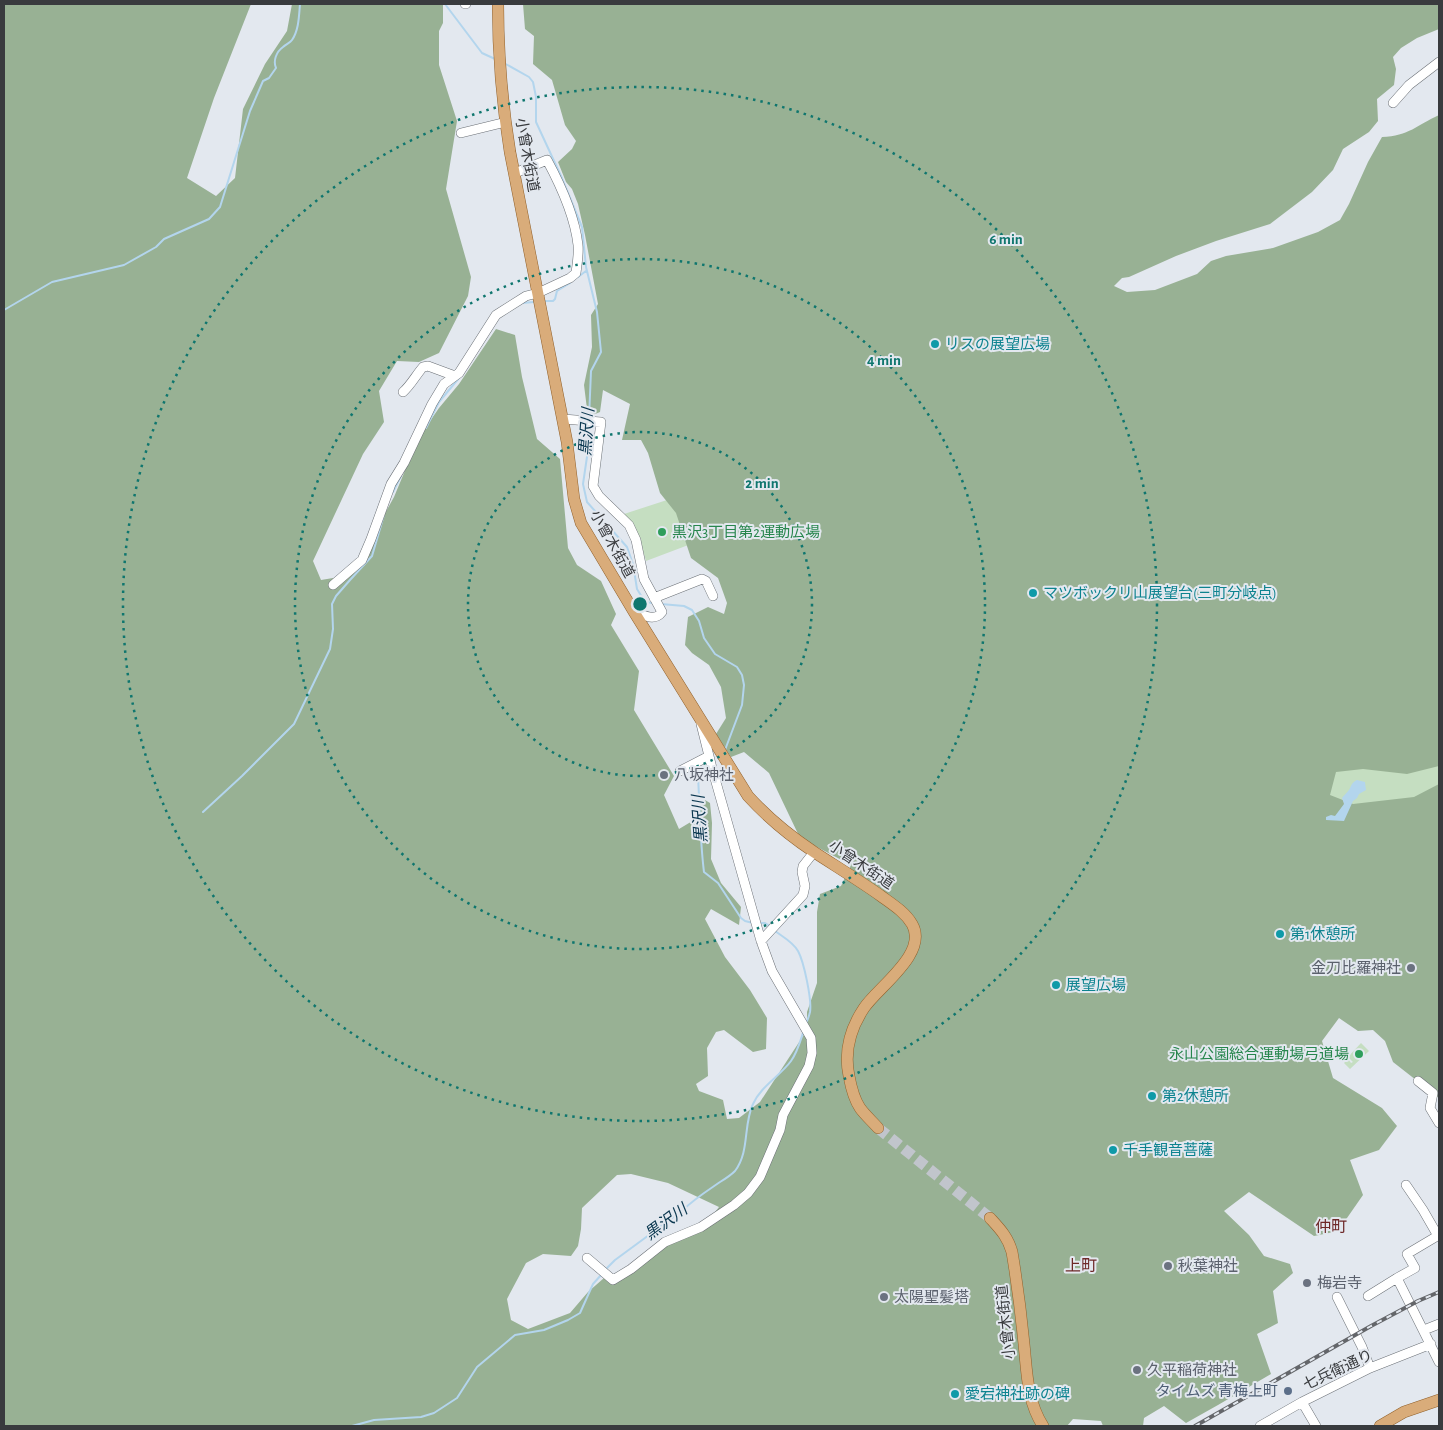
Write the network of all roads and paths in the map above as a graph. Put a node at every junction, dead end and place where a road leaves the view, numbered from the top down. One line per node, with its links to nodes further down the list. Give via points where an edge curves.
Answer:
1 (498, 4): 4 (main road, 小曾木街道)
2 (1439, 62): 3 (street, via 1409,85)
3 (1394, 103)
4 (506, 122): 5 (street); 6 (main road, 小曾木街道)
5 (461, 133)
6 (514, 172): 7 (main road, 小曾木街道); 7 (street, via 547,160 569,206 578,246 576,273)
7 (539, 299): 8 (street, via 526,296 496,315); 10 (main road, 小曾木街道)
8 (455, 376): 9 (street, via 423,367); 11 (street, via 444,384 432,404 391,484 362,560)
9 (403, 392)
10 (563, 419): 13 (street, via 600,422 593,486 598,496 624,519 633,533 644,579); 14 (main road, 小曾木街道, via 574,499 581,523)
11 (333, 585)
12 (713, 596): 13 (street, via 702,579)
13 (654, 599): 14 (street, via 662,612 660,615 654,618)
14 (634, 612): 15 (main road, 小曾木街道, via 700,720)
15 (715, 759): 16 (street); 17 (main road, 小曾木街道, via 763,813); 18 (street)
16 (680, 771)
17 (814, 852): 18 (street, via 803,866 803,895); 21 (main road, 小曾木街道, via 893,905 913,926 916,937 910,956 864,1007 849,1037 846,1054 851,1088 860,1108)
18 (761, 941): 25 (street, via 772,970 811,1038 812,1053 783,1115 760,1177 734,1204 700,1227 665,1242 613,1280)
19 (1418, 1082): 20 (street, via 1433,1093 1430,1108)
20 (1439, 1123)
21 (878, 1128)
22 (1406, 1184): 24 (street)
23 (990, 1218): 36 (main road, 小曾木街道, via 1009,1241 1012,1252 1026,1373 1032,1404)
24 (1439, 1235): 26 (street, via 1407,1254 1415,1268)
25 (587, 1258)
26 (1398, 1278): 27 (street); 30 (street)
27 (1368, 1296)
28 (1337, 1297): 33 (street)
29 (1439, 1324): 30 (street)
30 (1424, 1330): 31 (street)
31 (1431, 1344): 32 (street); 33 (street, 七兵衛通り)
32 (1439, 1362)
33 (1370, 1368): 35 (street, 七兵衛通り)
34 (1439, 1400): 39 (main road, via 1404,1412)
35 (1302, 1402): 37 (street, 七兵衛通り); 38 (street)
36 (1043, 1426)
37 (1260, 1426)
38 (1316, 1426)
39 (1380, 1426)

